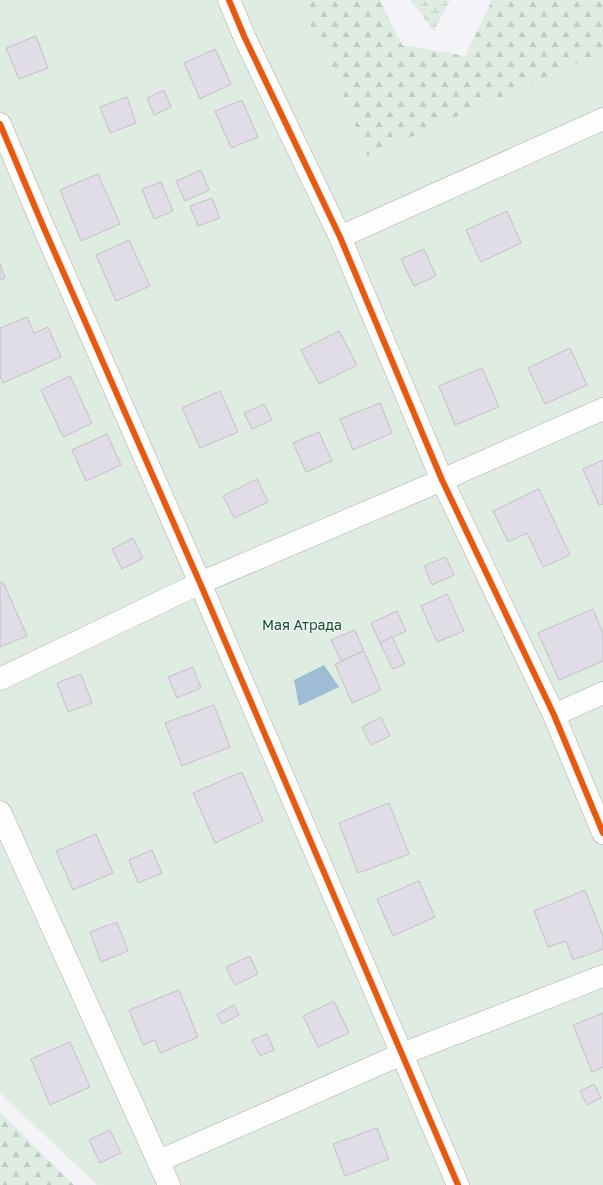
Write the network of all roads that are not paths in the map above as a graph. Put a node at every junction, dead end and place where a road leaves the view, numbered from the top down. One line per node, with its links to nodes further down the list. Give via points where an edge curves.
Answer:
1 (229, 0): 4 (street)
2 (603, 119): 4 (street)
3 (0, 124): 7 (street)
4 (340, 236): 6 (street)
5 (603, 409): 6 (street)
6 (442, 480): 7 (street); 10 (street)
7 (200, 583): 8 (street); 14 (street)
8 (0, 679)
9 (603, 693): 10 (street)
10 (554, 715): 12 (street)
11 (0, 812): 15 (street)
12 (603, 833)
13 (603, 976): 14 (street)
14 (402, 1054): 15 (street); 17 (street)
15 (159, 1161): 16 (street)
16 (169, 1185)
17 (458, 1185)

